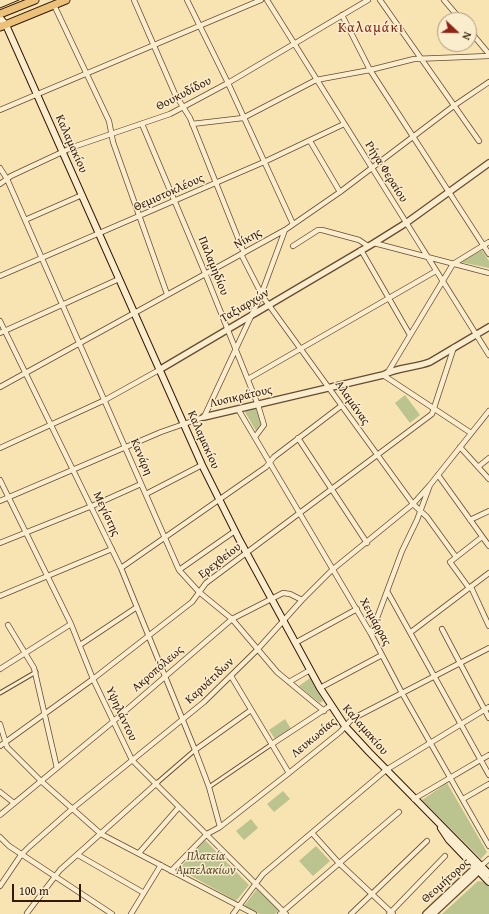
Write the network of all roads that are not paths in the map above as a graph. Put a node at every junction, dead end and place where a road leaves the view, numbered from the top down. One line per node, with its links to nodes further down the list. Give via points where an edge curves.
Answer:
1 (27, 0): 14 (street)
2 (35, 0): 12 (highway)
3 (66, 0): 11 (highway)
4 (134, 0): 21 (street, Αλαμάνας)
5 (187, 0): 18 (street)
6 (261, 0): 18 (street)
7 (267, 0): 20 (street, Ρήγα Φεραίου)
8 (368, 0): 15 (street, Θουκυδίδου)
9 (380, 0): 23 (street)
10 (444, 0): 13 (street)
11 (54, 5): 17 (highway); 25 (street)
12 (12, 10): 14 (highway); 17 (main road)
13 (454, 12)
14 (0, 13)
15 (342, 15): 20 (street, Θουκυδίδου); 24 (street)
16 (0, 18): 17 (main road, Καλαμακίου)
17 (3, 26): 29 (main road, Καλαμακίου)
18 (199, 26): 21 (street); 28 (street)
19 (477, 40): 22 (street)
20 (293, 43): 26 (street, Ρήγα Φεραίου); 28 (street, Θουκυδίδου)
21 (154, 45): 25 (street); 31 (street, Αλαμάνας)
22 (489, 55): 23 (street)
23 (421, 58): 24 (street); 30 (street)
24 (370, 70): 26 (street); 38 (street)
25 (86, 74): 29 (street); 37 (street, via 109,121)
26 (316, 80): 33 (street); 36 (street, Ρήγα Φεραίου)
27 (489, 82): 30 (street, Νίκης)
28 (228, 83): 31 (street, Θουκυδίδου); 33 (street)
29 (37, 95): 32 (street); 41 (main road, Καλαμακίου)
30 (455, 105): 38 (street, Νίκης); 40 (street)
31 (182, 107): 34 (street, Θουκυδίδου); 35 (street, Αλαμάνας)
32 (0, 110)
33 (243, 118): 35 (street); 42 (street)
34 (142, 124): 37 (street, Θουκυδίδου); 52 (street, Παλαμηδίου)
35 (192, 124): 48 (street, Αλαμάνας)
36 (344, 124): 39 (street, Θεμιστοκλέους); 45 (street, Ρήγα Φεραίου)
37 (112, 135): 41 (street, Θουκυδίδου); 53 (street, via 112,142)
38 (414, 138): 45 (street, Νίκης); 50 (street)
39 (310, 141): 42 (street, Θεμιστοκλέους); 49 (street)
40 (480, 141)
41 (63, 152): 46 (street, Θουκυδίδου); 51 (main road, Καλαμακίου)
42 (264, 162): 48 (street, Θεμιστοκλέους); 56 (street)
43 (489, 164): 50 (street, Ταξιαρχών)
44 (0, 168): 46 (street, Κανάρη)
45 (372, 169): 49 (street, Νίκης); 55 (street, Ρήγα Φεραίου)
46 (7, 179): 47 (street, Θουκυδίδου); 54 (street, Κανάρη)
47 (0, 184)
48 (216, 184): 52 (street, Θεμιστοκλέους); 65 (street, Αλαμάνας)
49 (340, 192): 56 (street, Νίκης)
50 (449, 192): 55 (street, Ταξιαρχών); 61 (street)
51 (82, 195): 54 (street); 58 (main road, Καλαμακίου)
52 (175, 201): 53 (street, Θεμιστοκλέους); 71 (street, Παλαμηδίου)
53 (139, 217): 58 (street, Θεμιστοκλέους); 76 (street)
54 (25, 220): 67 (street, Κανάρη)
55 (406, 222): 60 (street, Ταξιαρχών); 68 (street, Ρήγα Φεραίου)
56 (293, 224): 57 (street, Νίκης)
57 (285, 230): 65 (street, Νίκης); 77 (street)
58 (99, 234): 67 (street, Θεμιστοκλέους); 74 (main road, Καλαμακίου)
59 (489, 242): 61 (street)
60 (374, 243): 63 (street, Ταξιαρχών); 68 (street)
61 (484, 245): 66 (street); 69 (street)
62 (293, 246): 63 (street, via 318,230 359,240)
63 (368, 246): 64 (street, Ταξιαρχών)
64 (362, 250): 78 (street); 80 (street, Ταξιαρχών)
65 (243, 254): 71 (street, Νίκης); 77 (street, Αλαμάνας)
66 (489, 254)
67 (42, 258): 73 (street, Θεμιστοκλέους); 79 (street, Κανάρη)
68 (428, 258): 69 (street); 70 (street, Ρήγα Φεραίου)
69 (453, 264): 72 (street); 75 (street)
70 (436, 271): 75 (street, Ρήγα Φεραίου); 78 (street)
71 (205, 273): 76 (street, Νίκης); 85 (street, Παλαμηδίου)
72 (489, 273)
73 (0, 276)
74 (119, 279): 79 (street); 81 (main road, Καλαμακίου)
75 (442, 282): 87 (street, Ρήγα Φεραίου); 88 (street)
76 (167, 294): 81 (street, Νίκης)
77 (261, 295): 80 (street, Αλαμάνας); 82 (street)
78 (389, 298): 88 (street); 91 (street)
79 (62, 304): 86 (street); 89 (street, Κανάρη)
80 (269, 305): 82 (street, Ταξιαρχών); 91 (street, Αλαμάνας)
81 (134, 313): 89 (street, Νίκης); 94 (main road, Καλαμακίου)
82 (252, 315): 85 (street, Ταξιαρχών); 92 (street)
83 (0, 321): 86 (street, Μεγίστης)
84 (489, 327): 87 (street, Λυσικράτους)
85 (228, 329): 92 (street, Παλαμηδίου); 94 (street, Ταξιαρχών)
86 (2, 332): 95 (street, Μεγίστης)
87 (477, 334): 90 (street, Λυσικράτους); 93 (street, Ρήγα Φεραίου)
88 (410, 336): 96 (street)
89 (80, 343): 95 (street, Νίκης); 100 (street, Κανάρη)
90 (454, 347): 96 (street, Λυσικράτους, via 420,366); 103 (street)
91 (301, 348): 97 (street); 99 (street, Αλαμάνας)
92 (235, 350): 97 (street, Παλαμηδίου); 106 (street)
93 (489, 355)
94 (159, 370): 100 (street, Ταξιαρχών); 107 (main road, Καλαμακίου)
95 (26, 373): 98 (street, Νίκης); 108 (street, Μεγίστης)
96 (386, 373): 99 (street, Λυσικράτους); 103 (street)
97 (248, 378): 101 (street, Παλαμηδίου)
98 (0, 387)
99 (329, 388): 101 (street, Λυσικράτους); 102 (street, Αλαμάνας)
100 (106, 400): 108 (street, Ταξιαρχών); 114 (street, Κανάρη)
101 (258, 404): 104 (street, Λυσικράτους); 110 (street, Παλαμηδίου, via 264,425)
102 (341, 406): 111 (street); 115 (street, Αλαμάνας)
103 (435, 409): 109 (street); 115 (street, Ερεχθείου)
104 (238, 410): 106 (street, Λυσικράτους); 110 (street, Χειμάρρας)
105 (489, 411): 109 (street, Καρυάτιδων)
106 (204, 417): 107 (street, Λυσικράτους)
107 (183, 424): 114 (street, Λυσικράτους); 118 (main road, Καλαμακίου)
108 (52, 425): 113 (street, Ταξιαρχών); 120 (street, Μεγίστης)
109 (471, 433): 112 (street, Καρυάτιδων)
110 (255, 438): 117 (street, Χειμάρρας)
111 (298, 438): 117 (street); 126 (street)
112 (460, 447): 119 (street); 121 (street, Καρυάτιδων)
113 (0, 448)
114 (126, 448): 120 (street, Λυσικράτους); 124 (street, Κανάρη)
115 (377, 456): 126 (street, Ερεχθείου); 131 (street, Αλαμάνας)
116 (489, 458): 119 (street)
117 (270, 462): 129 (street); 135 (street, Χειμάρρας)
118 (202, 465): 127 (street); 129 (main road, Καλαμακίου)
119 (478, 467): 122 (street)
120 (75, 470): 128 (street, Λυσικράτους); 132 (street, Μεγίστης)
121 (438, 475): 125 (street, Καρυάτιδων); 136 (street)
122 (489, 479)
123 (0, 480): 128 (street, Υψηλάντου)
124 (141, 484): 127 (street, Κανάρη); 132 (street)
125 (430, 485): 131 (street, Καρυάτιδων); 133 (street)
126 (332, 489): 135 (street, Ερεχθείου); 142 (street)
127 (146, 494): 139 (street, Κανάρη)
128 (9, 497): 130 (street, Λυσικράτους); 138 (street, Υψηλάντου)
129 (219, 500): 137 (main road, Καλαμακίου); 139 (street)
130 (0, 501)
131 (413, 504): 133 (street, Αλαμάνας); 142 (street, Καρυάτιδων)
132 (92, 506): 138 (street); 144 (street, Μεγίστης)
133 (421, 511): 146 (street, Αλαμάνας); 153 (street)
134 (489, 511): 136 (street)
135 (300, 513): 145 (street, Ερεχθείου); 149 (street, Χειμάρρας)
136 (470, 520): 140 (street)
137 (234, 531): 145 (main road, Καλαμακίου); 148 (street)
138 (26, 533): 141 (street); 151 (street, Υψηλάντου)
139 (164, 537): 147 (street); 148 (street, Κανάρη)
140 (482, 538): 143 (street); 146 (street)
141 (0, 543)
142 (367, 543): 149 (street, Καρυάτιδων)
143 (489, 546)
144 (112, 549): 147 (street, Μεγίστης); 151 (street)
145 (247, 553): 154 (street, Ερεχθείου, via 206,583); 156 (main road, Καλαμακίου)
146 (456, 557): 152 (street, via 450,562)
147 (122, 568): 158 (street, Μεγίστης)
148 (179, 570): 154 (street, Κανάρη)
149 (332, 570): 157 (street, Καρυάτιδων); 159 (street, Χειμάρρας)
150 (489, 573): 152 (street)
151 (47, 577): 155 (street); 162 (street, Υψηλάντου)
152 (470, 588): 164 (street); 166 (street)
153 (387, 591): 166 (street); 167 (street)
154 (199, 592): 160 (street, Κανάρη); 168 (street, Ερεχθείου, via 192,602)
155 (0, 596)
156 (272, 598): 157 (street, Ακροπόλεως, via 287,593); 160 (street, Ακροπόλεως); 161 (main road, Καλαμακίου)
157 (302, 600): 161 (street, Καρυάτιδων)
158 (137, 607): 168 (street, Μεγίστης); 170 (street)
159 (357, 609): 167 (street, Χειμάρρας); 169 (street)
160 (232, 619): 172 (street, Κανάρη); 179 (street, Ακροπόλεως)
161 (284, 621): 169 (main road, Καλαμακίου); 172 (street, Καρυάτιδων)
162 (71, 624): 170 (street, Υψηλάντου); 173 (street)
163 (8, 625): 173 (street)
164 (489, 626)
165 (442, 629): 175 (street)
166 (411, 632): 181 (street)
167 (372, 634): 174 (street, Χειμάρρας)
168 (149, 635): 179 (street, Μεγίστης); 182 (street, Ερεχθείου)
169 (295, 643): 177 (main road, Καλαμακίου)
170 (80, 645): 182 (street, Υψηλάντου)
171 (489, 648): 175 (street, Λευκωσίας)
172 (257, 650): 180 (street, Καρυάτιδων); 183 (street, Κανάρη)
173 (26, 653): 176 (street); 178 (street)
174 (382, 655): 184 (street); 186 (street, Χειμάρρας)
175 (460, 662): 181 (street, Λευκωσίας); 188 (street)
176 (0, 669)
177 (310, 670): 183 (street); 184 (main road, Καλαμακίου)
178 (36, 672): 185 (street); 191 (street)
179 (165, 676): 193 (street, Μεγίστης); 194 (street, Ακροπόλεως)
180 (231, 676): 189 (street); 193 (street, Καρυάτιδων)
181 (435, 676): 186 (street, Λευκωσίας); 195 (street)
182 (93, 679): 191 (street, Ερεχθείου); 194 (street, Υψηλάντου)
183 (288, 682): 190 (street, Κανάρη)
184 (320, 688): 187 (main road, Καλαμακίου)
185 (0, 693)
186 (402, 693): 197 (street, Λευκωσίας, via 352,719); 198 (street, Χειμάρρας)
187 (330, 706): 190 (street); 197 (main road, Καλαμακίου)
188 (487, 708): 192 (street); 195 (street)
189 (251, 710): 199 (street); 201 (street)
190 (324, 711): 199 (street)
191 (44, 714): 200 (street, Ερεχθείου); 205 (street)
192 (489, 718)
193 (183, 720): 201 (street, Μεγίστης); 203 (street, Καρυάτιδων)
194 (114, 721): 203 (street, Υψηλάντου); 205 (street, Ακροπόλεως)
195 (460, 723): 198 (street); 204 (street)
196 (0, 724): 200 (street)
197 (345, 726): 206 (main road, Καλαμακίου); 207 (street, Λευκωσίας)
198 (430, 742): 206 (street); 209 (street, Χειμάρρας)
199 (272, 744): 207 (street); 213 (street)
200 (2, 745): 210 (street)
201 (195, 750): 211 (street); 213 (street, Μεγίστης)
202 (489, 755): 204 (street)
203 (132, 760): 211 (street, Υψηλάντου); 219 (street, Καρυάτιδων)
204 (480, 760): 208 (street); 209 (street)
205 (57, 768): 210 (street, Ακροπόλεως)
206 (386, 770): 215 (main road, Καλαμακίου); 223 (street)
207 (289, 772): 222 (street, Λευκωσίας)
208 (489, 775)
209 (450, 777): 215 (street); 216 (street, Χειμάρρας)
210 (41, 782): 217 (street, Ακροπόλεως); 219 (street)
211 (157, 783): 218 (street, Υψηλάντου); 224 (street)
212 (489, 784): 216 (street)
213 (209, 787): 222 (street, Μεγίστης)
214 (0, 792): 217 (street)
215 (414, 799): 236 (main road, Καλαμακίου, via 441,827 445,836)
216 (463, 799): 228 (street, Χειμάρρας)
217 (14, 803): 221 (street, Ακροπόλεως)
218 (179, 807): 225 (street, Υψηλάντου); 229 (street)
219 (72, 809): 224 (street); 230 (street, Καρυάτιδων)
220 (399, 812): 234 (street)
221 (0, 814)
222 (220, 827): 225 (street, Λευκωσίας)
223 (312, 833): 234 (street); 241 (street, via 263,874)
224 (101, 834): 229 (street); 231 (street)
225 (207, 834): 237 (street, Λευκωσίας); 241 (street, Υψηλάντου)
226 (0, 838): 230 (street)
227 (427, 841): 244 (street)
228 (489, 846)
229 (139, 853): 235 (street)
230 (22, 854): 239 (street); 242 (street, Καρυάτιδων)
231 (78, 855): 239 (street); 243 (street)
232 (445, 856): 248 (street)
233 (489, 859): 236 (street, Θεομήτορος)
234 (338, 862): 244 (street); 247 (street)
235 (161, 865): 237 (street); 243 (street)
236 (478, 868): 238 (main road); 240 (main road); 254 (street, Θεομήτορος); 255 (street, Θεομήτορος)
237 (171, 870): 245 (street)
238 (489, 874)
239 (55, 875): 246 (street); 249 (street)
240 (489, 882)
241 (256, 883): 245 (street); 247 (street, Υψηλάντου)
242 (0, 886)
243 (144, 893): 250 (street)
244 (372, 895): 248 (street); 253 (street)
245 (239, 906): 251 (street); 252 (street)
246 (27, 913)
247 (283, 913)
248 (391, 913)
249 (112, 914)
250 (131, 914)
251 (233, 914)
252 (254, 914)
253 (351, 914)
254 (426, 914)
255 (434, 914)

